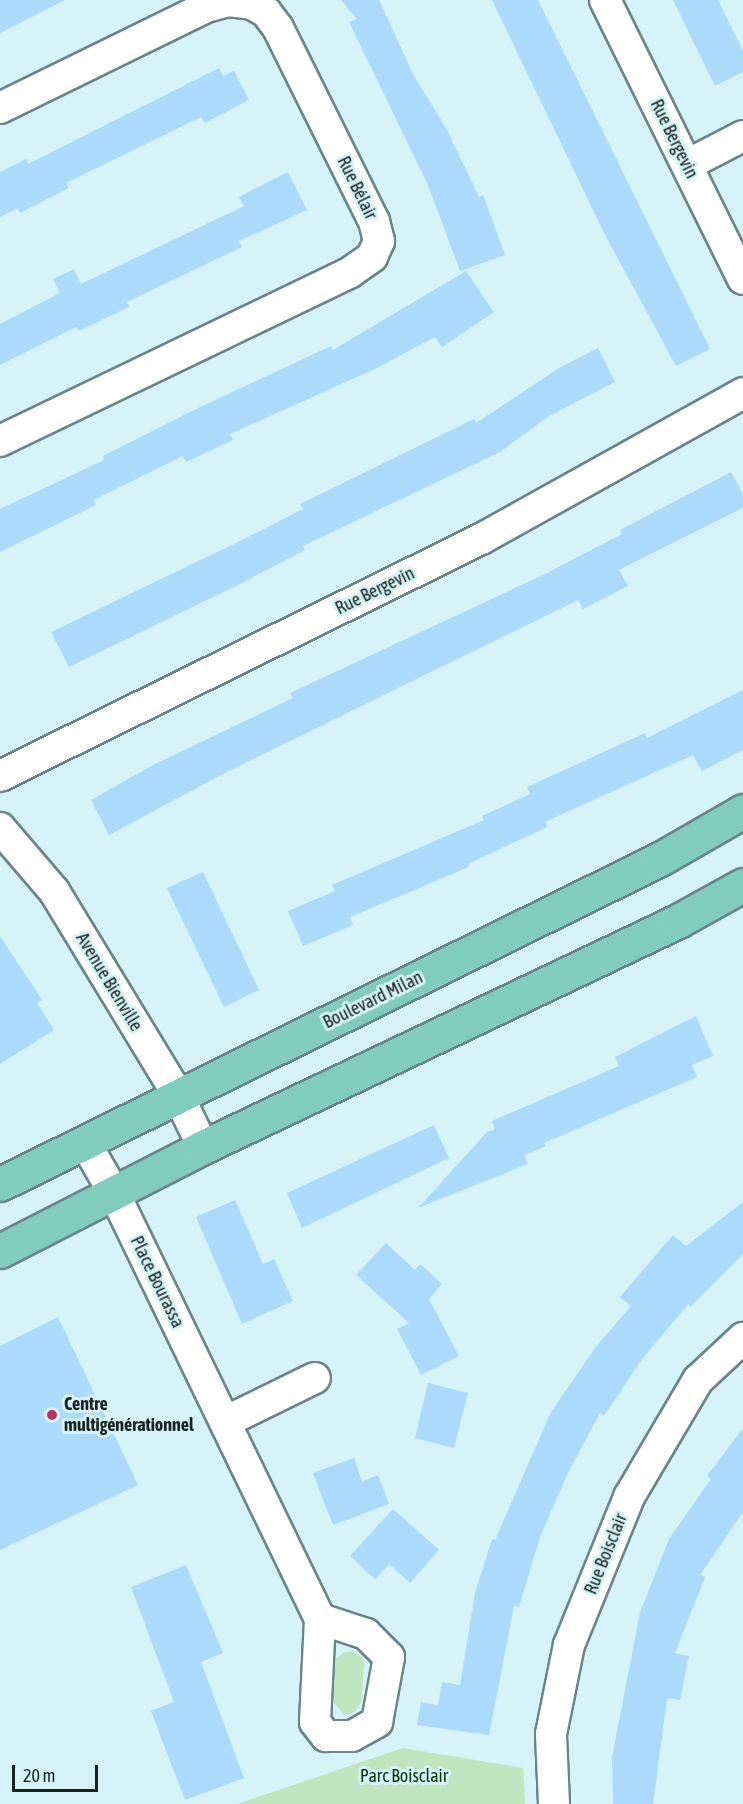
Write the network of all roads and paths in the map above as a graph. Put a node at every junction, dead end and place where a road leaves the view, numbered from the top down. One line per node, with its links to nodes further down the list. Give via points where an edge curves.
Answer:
1 (605, 0): 4 (street, Rue Bergevin)
2 (0, 108): 7 (street, Rue Bélair, via 206,7 228,1 252,4 267,12 278,27 374,221 379,240 372,257 349,273)
3 (743, 136): 4 (street)
4 (687, 165): 5 (street, Rue Bergevin)
5 (743, 279)
6 (743, 393): 8 (street, Rue Bergevin, via 481,539)
7 (0, 441)
8 (0, 776)
9 (743, 811): 12 (main road, Boulevard Milan, via 660,859)
10 (0, 828): 12 (street, Avenue Bienville, via 54,891)
11 (743, 885): 14 (main road, via 667,926)
12 (178, 1095): 13 (main road, Boulevard Milan); 14 (street, Avenue Bienville)
13 (86, 1144): 15 (main road, Boulevard Milan); 16 (street, Place Bourassa)
14 (203, 1147): 16 (main road)
15 (0, 1184)
16 (115, 1195): 17 (main road); 20 (street, Place Bourassa)
17 (0, 1251)
18 (743, 1338): 22 (street, Rue Boisclair, via 698,1380 629,1497 569,1646 551,1734)
19 (315, 1378): 20 (street)
20 (225, 1422): 21 (street, Place Bourassa)
21 (320, 1619)
22 (554, 1804)

